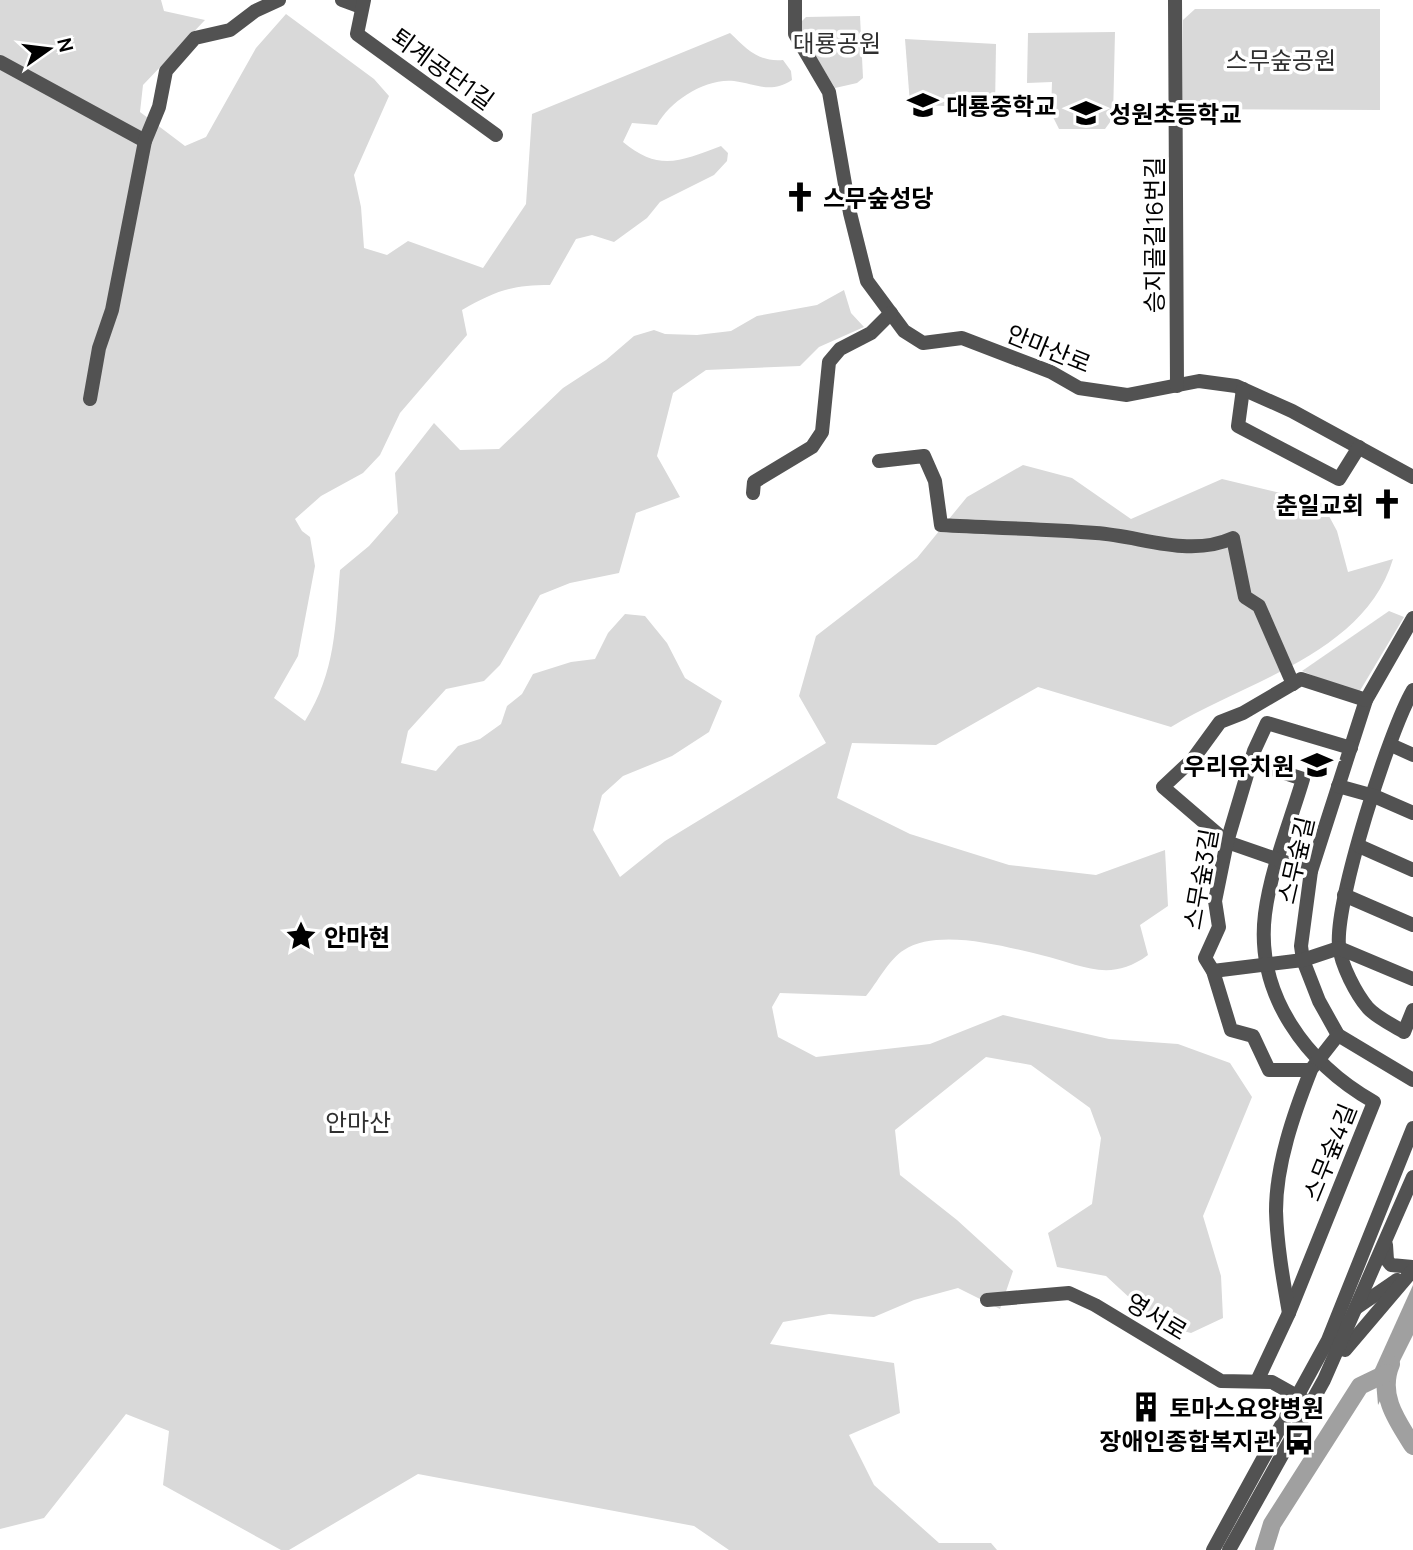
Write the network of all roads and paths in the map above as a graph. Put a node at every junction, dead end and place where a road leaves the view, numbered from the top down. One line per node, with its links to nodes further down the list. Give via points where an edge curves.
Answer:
1 (279, 0): 8 (street, via 230,30 195,38 166,71 159,107)
2 (342, 0): 5 (street)
3 (1175, 0): 10 (street, 승지골길16번길)
4 (796, 1): 9 (street, 안마산로, via 795,34 829,92 849,213 867,281)
5 (363, 4): 7 (street, 퇴계공단1길, via 357,34)
6 (0, 62): 8 (street)
7 (496, 135)
8 (145, 141): 12 (street)
9 (891, 313): 10 (street, 안마산로, via 905,331 923,343 962,338 1051,372 1079,388 1127,395); 16 (street, via 829,362 822,432 812,447 754,482)
10 (1177, 386): 11 (street, 안마산로, via 1199,381)
11 (1243, 389): 13 (street, 안마산로); 13 (street, via 1238,426 1339,479)
12 (90, 399)
13 (1359, 447): 15 (street, 안마산로)
14 (879, 461): 19 (street, via 923,456 935,481 941,525 1099,533 1190,546 1218,545 1233,538 1245,597 1259,606)
15 (1413, 477)
16 (753, 493)
17 (1413, 618): 18 (street, 스무숲길)
18 (1408, 638): 21 (street, 스무숲길)
19 (1293, 684): 21 (street, via 1301,679); 22 (street)
20 (1412, 696): 24 (street)
21 (1366, 700): 25 (street, 스무숲길)
22 (1243, 713): 23 (street); 31 (street, via 1220,722 1193,759 1163,787)
23 (1266, 723): 25 (street); 27 (street, 스무숲3길)
24 (1391, 745): 26 (street); 29 (street)
25 (1351, 748): 28 (street, 스무숲길)
26 (1413, 755)
27 (1251, 762): 31 (street, 스무숲3길); 33 (street, 스무숲4길, via 1303,779)
28 (1338, 786): 29 (street); 34 (street, 스무숲길)
29 (1374, 796): 30 (street); 32 (street)
30 (1413, 813)
31 (1227, 842): 33 (street); 41 (street, 스무숲3길, via 1215,901 1219,927 1205,958)
32 (1359, 846): 35 (street); 36 (street)
33 (1278, 860): 34 (street); 40 (street, 스무숲4길, via 1265,915)
34 (1311, 870): 39 (street, 스무숲길)
35 (1413, 870)
36 (1344, 895): 37 (street); 38 (street)
37 (1413, 925)
38 (1339, 948): 39 (street); 42 (street); 43 (street, via 1369,1009 1404,1032)
39 (1303, 960): 40 (street); 44 (street, 스무숲길)
40 (1268, 965): 41 (street); 45 (street, 스무숲4길, via 1287,1023)
41 (1213, 971): 45 (street, 스무숲3길, via 1231,1030 1253,1036 1269,1070)
42 (1413, 979)
43 (1413, 1010)
44 (1338, 1035): 45 (street); 46 (street, 스무숲길)
45 (1314, 1065): 53 (street, via 1289,1136 1276,1210); 53 (street, 스무숲4길, via 1374,1102)
46 (1413, 1080)
47 (1413, 1128): 54 (street)
48 (1413, 1177): 49 (street)
49 (1386, 1240): 50 (street, via 1387,1260); 52 (street)
50 (1408, 1271): 52 (street); 55 (street)
51 (987, 1300): 56 (street, 영서로, via 1069,1293 1221,1381)
52 (1357, 1307): 54 (street); 55 (street)
53 (1289, 1313): 56 (street, 스무숲4길)
54 (1335, 1322): 57 (street)
55 (1327, 1373): 57 (street)
56 (1258, 1380): 57 (street, 영서로, via 1272,1382)
57 (1305, 1400): 58 (street); 59 (street)
58 (1213, 1550)
59 (1229, 1550)

